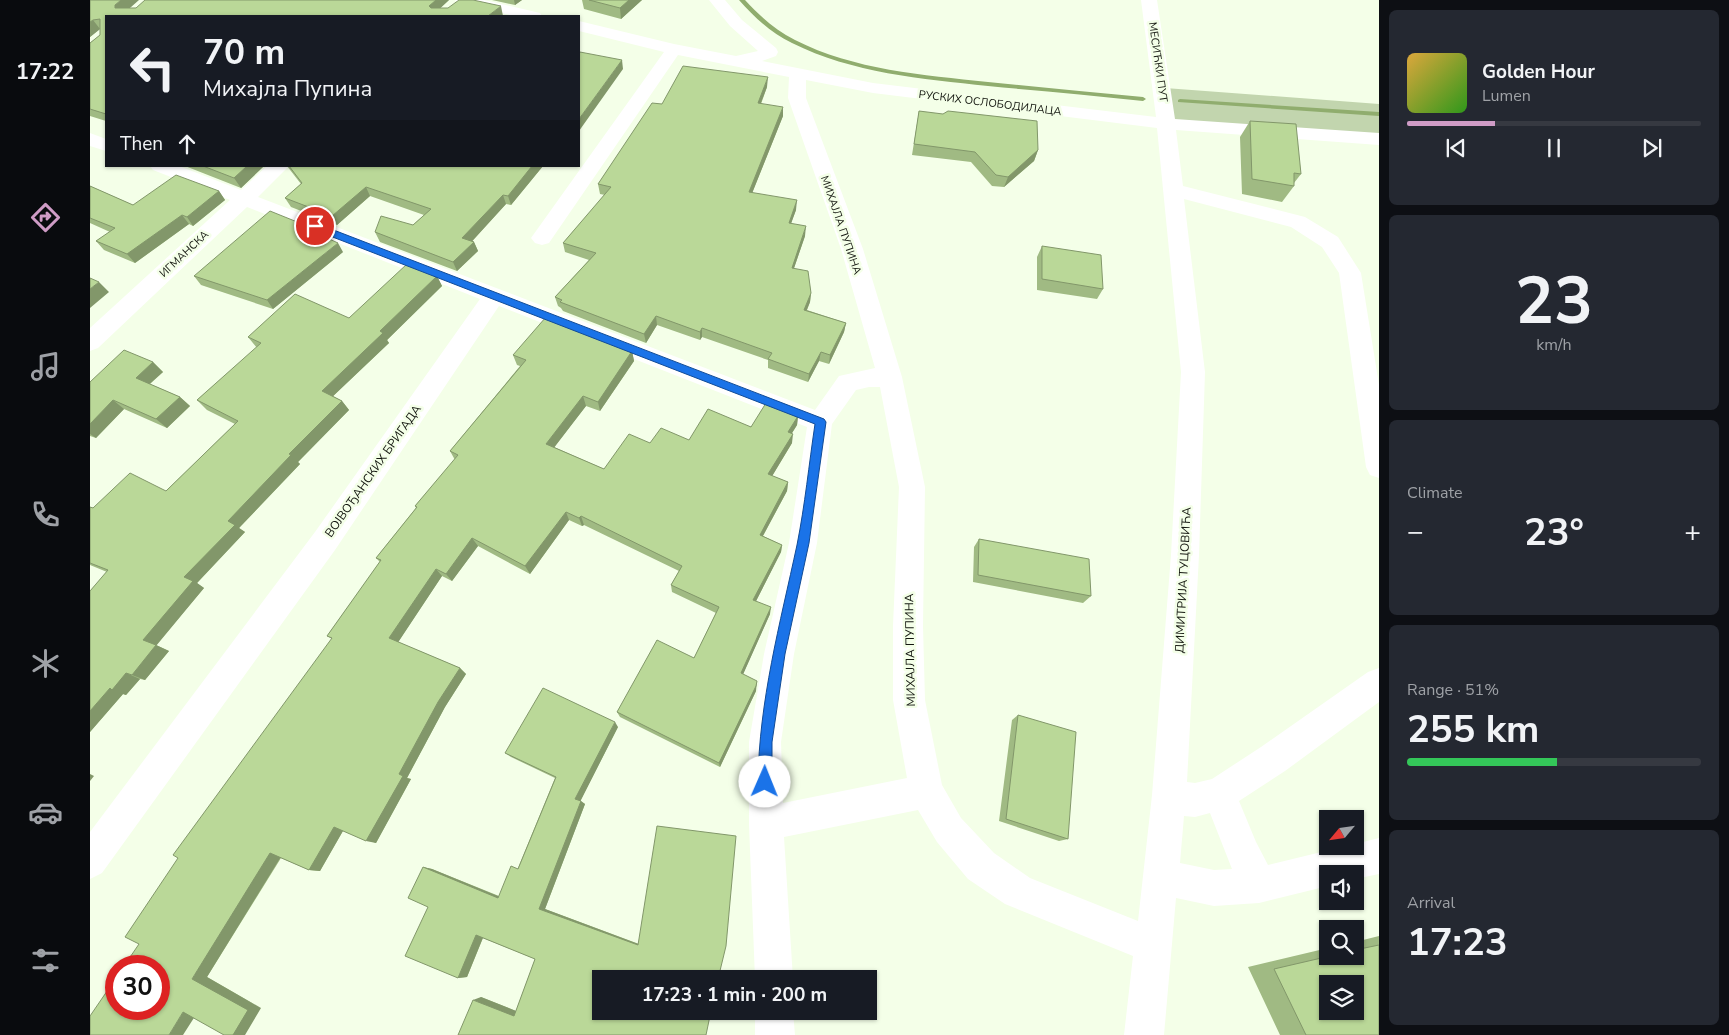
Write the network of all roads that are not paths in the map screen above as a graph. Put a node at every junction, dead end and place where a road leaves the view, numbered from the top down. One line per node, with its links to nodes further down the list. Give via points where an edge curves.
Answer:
1 (717, 0): 8 (street, via 730,29)
2 (1149, 0): 11 (street, МЕСИЋКИ ПУТ)
3 (457, 4): 4 (street)
4 (528, 15)
5 (580, 26): 6 (street, РУСКИХ ОСЛОБОДИЛАЦА)
6 (644, 41): 7 (street, РУСКИХ ОСЛОБОДИЛАЦА); 8 (street, РУСКИХ ОСЛОБОДИЛАЦА, via 710,40)
7 (674, 49): 9 (street, РУСКИХ ОСЛОБОДИЛАЦА); 19 (street)
8 (770, 52): 9 (street, РУСКИХ ОСЛОБОДИЛАЦА); 10 (street, РУСКИХ ОСЛОБОДИЛАЦА)
9 (736, 60): 10 (street, РУСКИХ ОСЛОБОДИЛАЦА)
10 (806, 74): 11 (street, РУСКИХ ОСЛОБОДИЛАЦА, via 873,88); 22 (street, МИХАЈЛА ПУПИНА, via 797,98 852,249)
11 (1166, 124): 13 (street, РУСКИХ ОСЛОБОДИЛАЦА); 17 (street, ДИМИТРИЈА ТУЦОВИЋА)
12 (90, 139): 14 (street)
13 (1379, 139)
14 (105, 145)
15 (163, 167): 18 (street)
16 (278, 167): 18 (street, ИГМАНСКА)
17 (1173, 190): 24 (street, via 1298,222 1330,242 1350,272); 28 (street, ДИМИТРИЈА ТУЦОВИЋА, via 1193,372)
18 (244, 199): 20 (street); 21 (street, ИГМАНСКА)
19 (542, 238)
20 (494, 296): 23 (street); 31 (street, ВОЈВОЂАНСКИХ БРИГАДА, via 325,541)
21 (90, 342)
22 (890, 377): 23 (street, via 848,383); 26 (street, МИХАЈЛА ПУПИНА, via 912,488 909,700)
23 (820, 422): 29 (street, via 803,543 778,654 765,742)
24 (1379, 467)
25 (1379, 684): 27 (street)
26 (926, 791): 29 (street); 34 (street, МИХАЈЛА ПУПИНА, via 949,830 981,866 1000,880 1018,891)
27 (1218, 794): 28 (street, via 1195,800); 33 (street)
28 (1169, 795): 32 (street, ДИМИТРИЈА ТУЦОВИЋА)
29 (766, 824): 35 (street)
30 (1379, 856): 33 (street)
31 (90, 861)
32 (1159, 877): 33 (street, via 1214,888); 34 (street, ДИМИТРИЈА ТУЦОВИЋА)
33 (1259, 885)
34 (1152, 945): 38 (street, ДИМИТРИЈА ТУЦОВИЋА)
35 (774, 970)
36 (774, 1020): 37 (street)
37 (775, 1035)
38 (1144, 1035)

